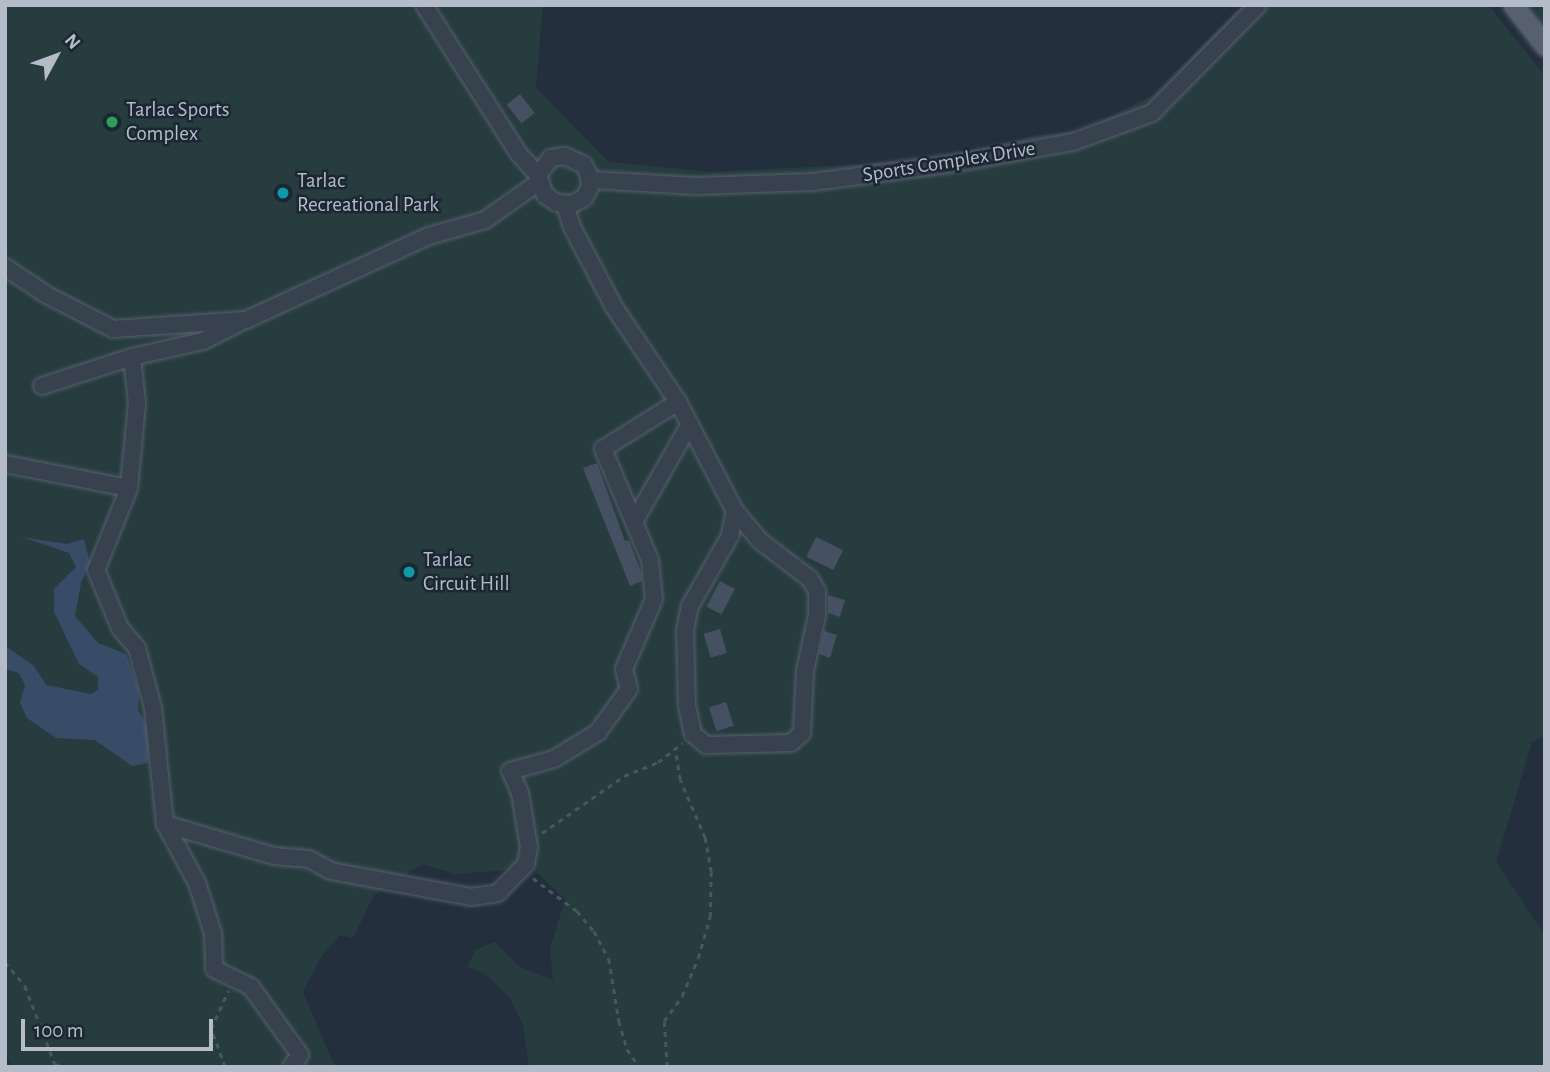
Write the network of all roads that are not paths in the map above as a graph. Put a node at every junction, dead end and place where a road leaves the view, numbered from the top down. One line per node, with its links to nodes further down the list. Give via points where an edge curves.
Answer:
1 (424, 5): 5 (street)
2 (1258, 5): 6 (street, Sports Complex Drive, via 1152,113 1073,142 813,182 696,186)
3 (1513, 5): 4 (main road)
4 (1545, 46)
5 (539, 179): 6 (street, via 551,159 565,156 584,165); 7 (street, via 551,200); 9 (street, via 485,220 429,236)
6 (591, 180): 7 (street, via 584,198)
7 (565, 205): 12 (street, via 614,307)
8 (5, 267): 9 (street, via 47,295 113,328)
9 (246, 320): 10 (street, via 203,341)
10 (132, 357): 11 (street); 15 (street, via 137,402)
11 (42, 386)
12 (678, 402): 13 (street); 17 (street, via 603,449)
13 (690, 424): 16 (street); 17 (street)
14 (5, 464): 15 (street)
15 (129, 488): 18 (street, via 96,570 120,628 137,648 153,708)
16 (735, 511): 16 (street, via 759,540 810,579 817,592 805,671 803,733 791,743 706,745 693,734 687,705 685,631 690,606 725,546)
17 (634, 522): 18 (street, via 650,560 654,599 624,669 629,689 598,732 554,760 510,771 520,793 529,847 526,864 498,893 471,897 331,871 309,859 274,856)
18 (165, 824): 19 (street, via 197,883 213,933 214,969 251,987 300,1055)
19 (291, 1067)

